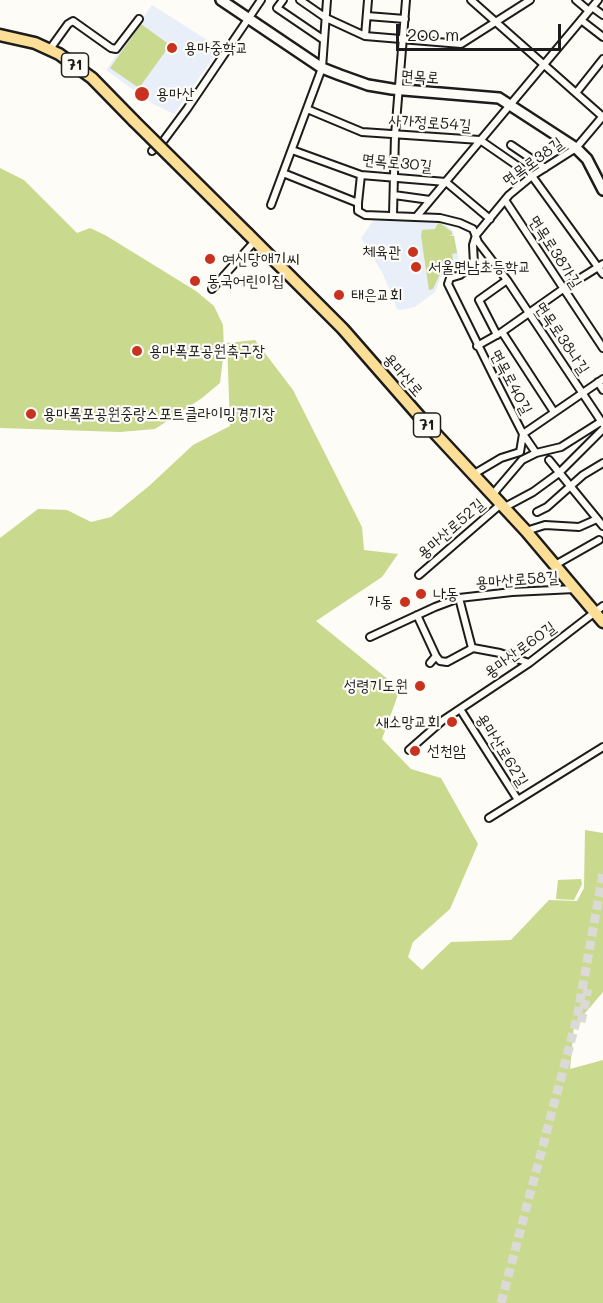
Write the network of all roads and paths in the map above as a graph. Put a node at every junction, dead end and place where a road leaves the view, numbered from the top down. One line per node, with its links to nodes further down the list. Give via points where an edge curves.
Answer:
1 (221, 0): 17 (street, 면목로)
2 (261, 0): 17 (street)
3 (283, 0): 24 (street, via 277,8)
4 (300, 0): 15 (street)
5 (327, 0): 15 (street)
6 (368, 0): 14 (street)
7 (406, 0): 18 (street)
8 (471, 0): 20 (street)
9 (530, 0): 20 (street)
10 (576, 0): 12 (street)
11 (598, 0): 12 (street)
12 (590, 9): 13 (street); 19 (street)
13 (603, 15)
14 (367, 16): 18 (street); 22 (street)
15 (326, 18): 22 (street); 24 (street)
16 (140, 19): 26 (street, via 116,49 73,21)
17 (249, 19): 29 (street, 면목로); 40 (street, via 182,116)
18 (405, 19): 25 (street)
19 (581, 20): 23 (street); 28 (street)
20 (496, 24): 25 (street, via 461,44); 28 (street)
21 (0, 35): 26 (main road, 용마산로 / 71)
22 (365, 36): 25 (street)
23 (603, 37)
24 (324, 40): 29 (street)
25 (403, 40): 30 (street)
26 (50, 49): 57 (main road, 용마산로 / 71, bridge, via 92,78)
27 (603, 59): 31 (street)
28 (543, 65): 31 (street); 32 (street)
29 (322, 68): 30 (street, 면목로, via 368,85); 33 (street)
30 (399, 90): 32 (street, 면목로, via 499,98); 35 (street)
31 (576, 93): 34 (street)
32 (509, 104): 36 (street); 38 (street, 면목로)
33 (307, 109): 35 (street, 사가정로54길, via 362,132); 39 (street)
34 (603, 117): 38 (street, 면목로38길)
35 (395, 135): 36 (street, 사가정로54길); 45 (street)
36 (480, 140): 44 (street, 사가정로54길); 46 (street)
37 (511, 145): 41 (street)
38 (576, 148): 41 (street, 면목로38길); 47 (street, 면목로, via 587,159)
39 (292, 150): 42 (street); 43 (street, 면목로30길)
40 (152, 151)
41 (545, 168): 44 (street, 면목로38길)
42 (284, 173): 51 (street, 면목로38나길); 52 (street)
43 (361, 175): 45 (street, 면목로30길); 51 (street)
44 (532, 176): 50 (street, 면목로38길); 58 (street, 사가정로54길)
45 (395, 177): 46 (street, 면목로30길); 48 (street)
46 (446, 182): 49 (street); 55 (street, 면목로30길)
47 (603, 190)
48 (394, 195): 49 (street); 53 (street)
49 (430, 200): 54 (street)
50 (505, 200): 55 (street, 면목로38길); 62 (street, 면목로38가길)
51 (358, 203): 53 (street, 면목로38나길, via 358,211 364,214)
52 (271, 205)
53 (393, 215): 54 (street, 면목로38나길)
54 (417, 216): 56 (street, 면목로38나길, via 456,222 473,229)
55 (490, 219): 56 (street, 면목로38길)
56 (476, 235): 60 (street, 면목로38나길); 65 (street, via 474,264 450,278 448,284)
57 (251, 238): 61 (street); 77 (main road, 용마산로 / 71, via 344,329)
58 (601, 265): 59 (street, 사가정로54길); 62 (street, 면목로40길)
59 (603, 274)
60 (507, 280): 63 (street, 면목로38나길); 64 (street, via 479,300)
61 (212, 289)
62 (562, 289): 63 (street, 면목로40길); 66 (street, 면목로38가길)
63 (528, 312): 64 (street, 면목로40길); 69 (street, 면목로38나길)
64 (499, 334): 65 (street, 면목로40길); 70 (street, 면목로40길)
65 (477, 346): 72 (street, 면목로40길)
66 (603, 348)
67 (600, 381): 68 (street); 69 (street)
68 (603, 390)
69 (583, 392): 70 (street); 71 (street, 면목로38나길)
70 (554, 412): 72 (street)
71 (603, 424): 73 (street, via 559,448); 76 (street, 용마산로52길)
72 (523, 434): 73 (street, 면목로40길); 77 (street, via 520,452)
73 (536, 453): 79 (street, via 522,460)
74 (549, 460): 76 (street)
75 (603, 463): 78 (street)
76 (559, 473): 78 (street); 80 (street, 용마산로52길, via 533,492)
77 (474, 474): 79 (main road, 용마산로 / 71)
78 (571, 488): 81 (street); 82 (street)
79 (493, 494): 80 (main road, 용마산로 / 71)
80 (503, 505): 84 (main road, 용마산로 / 71); 87 (street, 용마산로52길)
81 (537, 512)
82 (597, 519): 83 (street); 84 (street, via 579,527 544,525)
83 (603, 526)
84 (526, 531): 86 (main road, 용마산로 / 71)
85 (598, 540): 86 (street)
86 (555, 565): 88 (main road, 용마산로 / 71)
87 (419, 575)
88 (576, 589): 89 (street, 용마산로58길); 90 (main road, 용마산로 / 71)
89 (459, 598): 91 (street, 용마산로58길); 94 (street, 용마산로58길)
90 (599, 609): 92 (main road, 용마산로 / 71); 97 (street, 용마산로60길)
91 (417, 615): 93 (street, 용마산로58길); 95 (street)
92 (603, 622)
93 (370, 637)
94 (472, 648): 95 (street, via 447,662); 97 (street)
95 (436, 656): 96 (street)
96 (430, 663)
97 (529, 663): 98 (street, 용마산로60길)
98 (460, 708): 100 (street, 용마산로62길); 101 (street, 용마산로62길)
99 (603, 747): 101 (street)
100 (409, 750)
101 (518, 800): 102 (street)
102 (489, 818)

